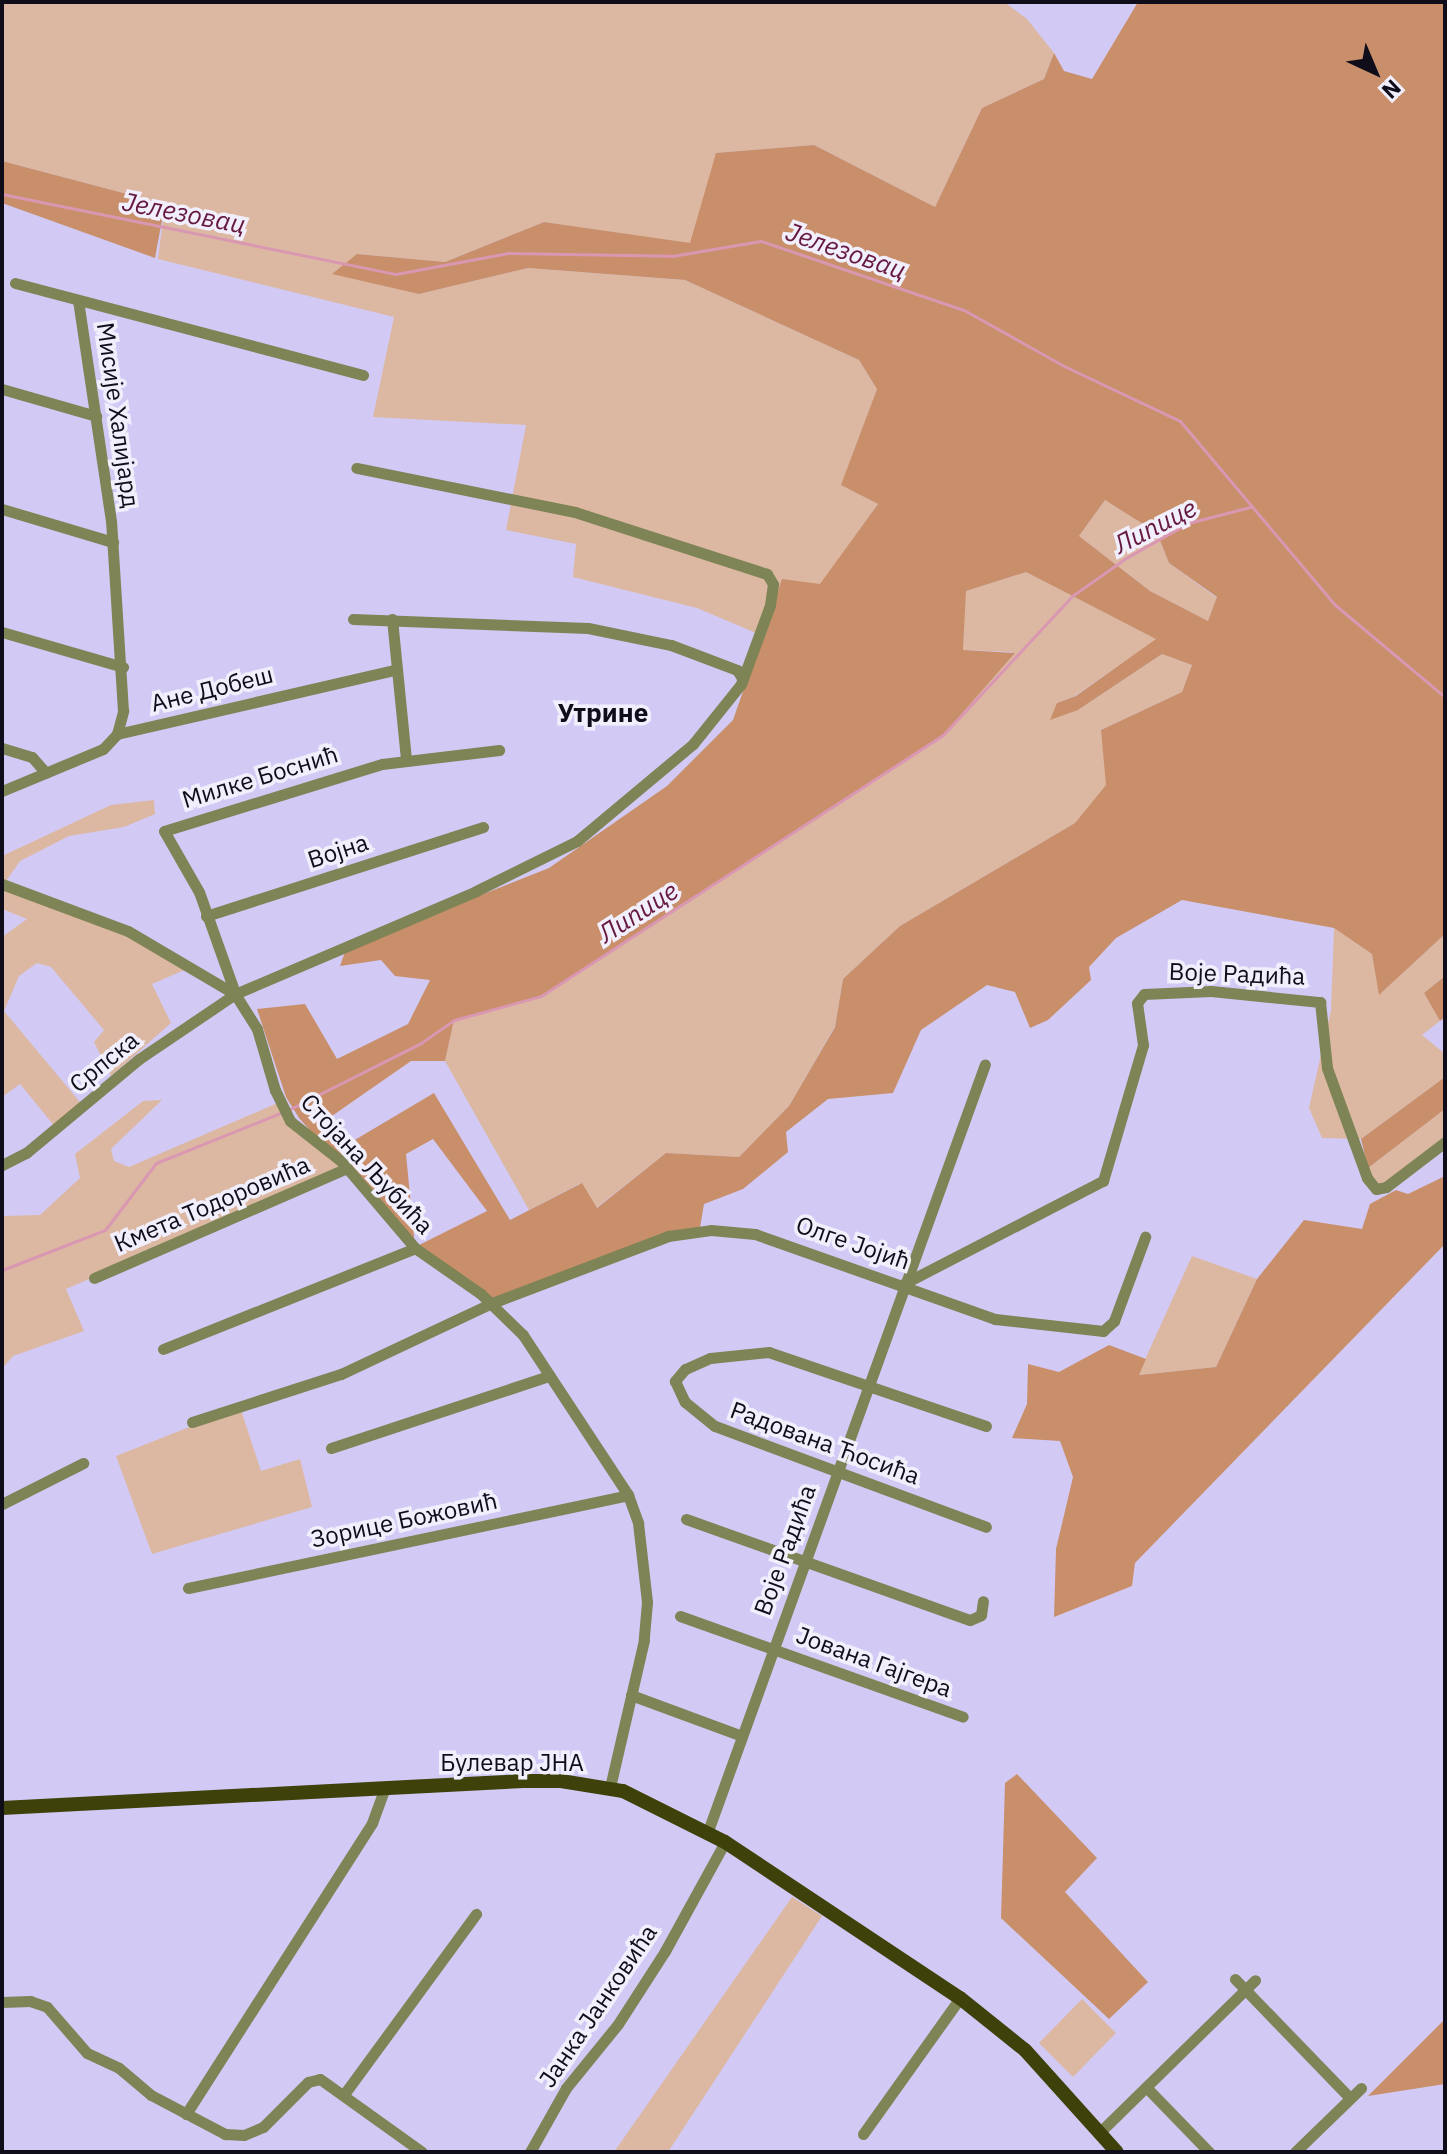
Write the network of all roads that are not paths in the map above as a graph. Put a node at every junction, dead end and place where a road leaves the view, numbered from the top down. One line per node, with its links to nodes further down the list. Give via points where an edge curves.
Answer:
1 (15, 283): 2 (street)
2 (78, 300): 3 (street, Мисије Халијард); 5 (street, Мисије Халијард)
3 (363, 375)
4 (2, 389): 5 (street)
5 (96, 416): 8 (street, Мисије Халијард)
6 (356, 468): 14 (street, Српска, via 575,512 772,577 764,627)
7 (2, 509): 8 (street)
8 (113, 542): 12 (street, Мисије Халијард)
9 (353, 619): 10 (street)
10 (392, 619): 13 (street); 14 (street, via 608,631 671,645 737,670)
11 (2, 632): 12 (street)
12 (123, 667): 15 (street, Мисије Халијард)
13 (395, 670): 15 (street, Ане Добеш); 18 (street)
14 (742, 678): 24 (street, Српска, via 726,708 693,744 577,841 476,891)
15 (117, 734): 19 (street, Ане Добеш, via 103,749)
16 (2, 748): 19 (street, via 32,757)
17 (499, 750): 18 (street, Милке Боснић)
18 (406, 759): 23 (street, Милке Боснић, via 164,831 197,888)
19 (46, 773): 20 (street, Ане Добеш)
20 (2, 791)
21 (483, 827): 23 (street, Војна)
22 (2, 884): 24 (street, Стојана Љубића, via 128,931)
23 (206, 916): 24 (street, Милке Боснић)
24 (235, 994): 27 (street, Српска, via 139,1059 26,1153); 28 (street, Стојана Љубића, via 257,1029 285,1112)
25 (985, 1064): 32 (street, Воје Радића)
26 (1445, 1142): 32 (street, Воје Радића, via 1376,1189 1367,1178 1327,1068 1320,1002 1211,991 1144,994 1137,1003 1143,1045 1103,1181)
27 (2, 1165)
28 (347, 1168): 30 (street, Стојана Љубића); 31 (street, Кмета Тодоровића)
29 (1145, 1237): 32 (street, Олге Јојић, via 1114,1321 1103,1331 995,1319)
30 (415, 1248): 33 (street, Стојана Љубића); 34 (street)
31 (94, 1278)
32 (905, 1283): 33 (street, Олге Јојић, via 767,1237 711,1230 642,1243); 36 (street, Воје Радића)
33 (492, 1303): 35 (street, Стојана Љубића, via 515,1324); 37 (street, Олге Јојић, via 341,1374)
34 (163, 1349)
35 (549, 1376): 39 (street); 42 (street, Стојана Љубића)
36 (868, 1383): 38 (street); 41 (street, Воје Радића); 41 (street, Радована Ћосића, via 756,1350 710,1358 679,1373 679,1391 706,1421)
37 (192, 1422)
38 (986, 1426)
39 (331, 1448)
40 (83, 1463): 43 (street)
41 (837, 1471): 45 (street, Радована Ћосића); 46 (street, Воје Радића)
42 (628, 1495): 47 (street, Зорице Божовић); 51 (street, Стојана Љубића, via 640,1534 647,1602)
43 (2, 1504)
44 (686, 1519): 46 (street)
45 (986, 1527)
46 (805, 1561): 48 (street, via 970,1620 981,1615); 50 (street, Воје Радића)
47 (188, 1588)
48 (983, 1601)
49 (680, 1616): 50 (street, Јована Гајгера)
50 (773, 1649): 52 (street, Јована Гајгера); 53 (street, Воје Радића)
51 (631, 1695): 53 (street); 55 (street, Стојана Љубића)
52 (963, 1717)
53 (742, 1736): 57 (street, Воје Радића)
54 (385, 1787): 55 (main road, Булевар ЈНА, via 561,1781); 56 (main road, Булевар ЈНА); 69 (street, via 372,1823)
55 (610, 1787): 57 (main road, Булевар ЈНА)
56 (2, 1808)
57 (708, 1831): 58 (main road, Булевар ЈНА)
58 (725, 1842): 63 (main road, Булевар ЈНА); 73 (street, Јанка Јанковића, via 670,1944 618,2024 566,2088)
59 (476, 1914): 67 (street)
60 (1235, 1979): 62 (street)
61 (1255, 1980): 62 (street)
62 (1245, 1990): 65 (street); 68 (street)
63 (960, 1998): 70 (main road, Булевар ЈНА, via 1025,2050); 71 (street)
64 (2, 2002): 69 (street, via 30,2001 47,2007 87,2053)
65 (1146, 2087): 70 (street); 75 (street)
66 (1361, 2088): 68 (street)
67 (345, 2093): 69 (street, via 315,2079 272,2120 244,2135 225,2134); 72 (street)
68 (1350, 2098): 76 (street)
69 (186, 2114)
70 (1100, 2132): 74 (main road, Булевар ЈНА)
71 (863, 2134)
72 (422, 2152)
73 (530, 2152)
74 (1117, 2152)
75 (1209, 2152)
76 (1295, 2152)

